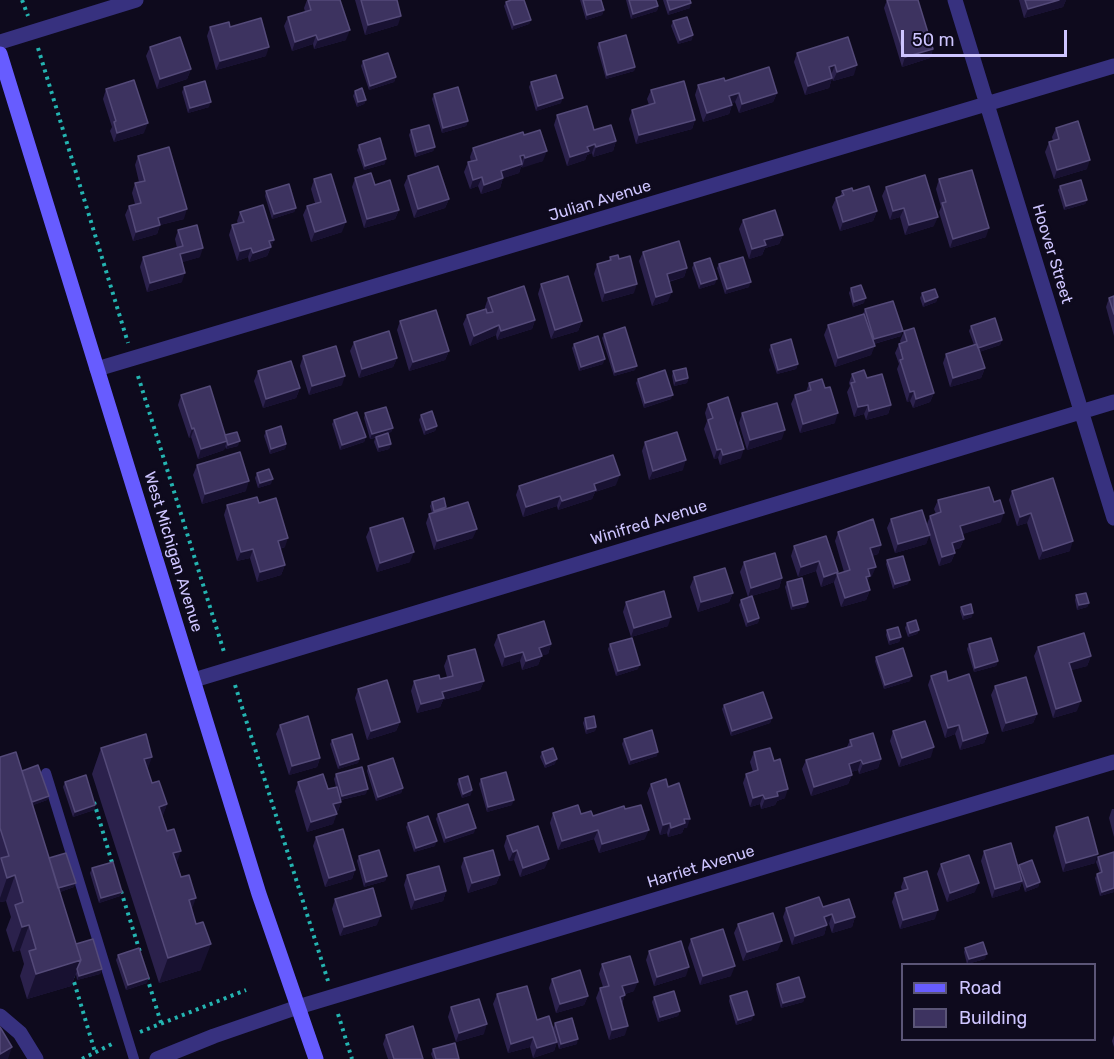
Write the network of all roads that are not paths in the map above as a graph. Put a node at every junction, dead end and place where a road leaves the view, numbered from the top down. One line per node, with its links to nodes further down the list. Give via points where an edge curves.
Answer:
1 (136, 0): 3 (street)
2 (955, 0): 6 (street, Hoover Street)
3 (0, 42)
4 (0, 54): 7 (street, West Michigan Avenue)
5 (1114, 66): 6 (street, Julian Avenue)
6 (987, 103): 7 (street, Julian Avenue); 9 (street, Hoover Street)
7 (97, 369): 11 (street, West Michigan Avenue)
8 (1114, 402): 9 (street, Winifred Avenue)
9 (1081, 412): 10 (street, Hoover Street); 11 (street, Winifred Avenue)
10 (1114, 518)
11 (194, 680): 14 (street, West Michigan Avenue)
12 (1114, 762): 14 (street, Harriet Avenue)
13 (46, 773): 17 (lane)
14 (298, 1007): 18 (street, Harriet Avenue); 19 (street, West Michigan Avenue)
15 (0, 1016): 16 (street, via 20,1033)
16 (36, 1059)
17 (134, 1059)
18 (157, 1059)
19 (316, 1059)

